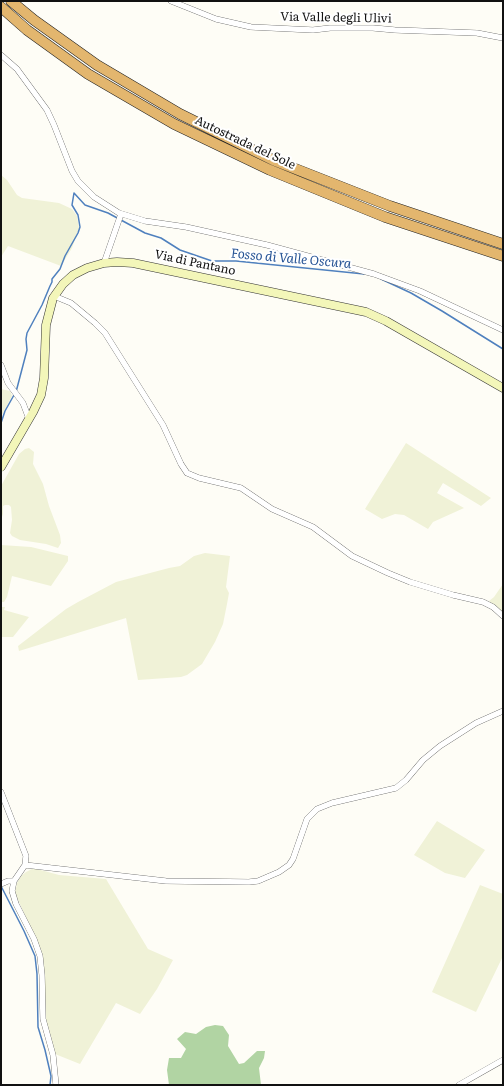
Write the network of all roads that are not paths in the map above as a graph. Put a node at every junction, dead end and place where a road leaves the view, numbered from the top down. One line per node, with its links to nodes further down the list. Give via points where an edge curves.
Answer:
1 (11, 1): 7 (highway, Autostrada del Sole, via 97,65 180,114 274,160 390,206)
2 (171, 1): 4 (street, Via Valle degli Ulivi, via 216,18 251,26 312,30 373,28 477,33)
3 (1, 7): 8 (highway, Autostrada del Sole, via 27,30 88,74 174,124 270,170 386,217)
4 (503, 38)
5 (1, 55): 6 (street, via 17,69 47,110 78,181 94,197)
6 (122, 214): 9 (street); 11 (street, via 143,221 186,227 267,245 367,272 420,291)
7 (503, 244)
8 (503, 256)
9 (104, 263): 10 (street, Via di Pantano, via 73,275); 13 (street, Via di Pantano, via 133,263 366,312)
10 (54, 296): 14 (street, Via di Pantano, via 48,311 42,388); 16 (street, via 71,303 105,333 163,425 181,464 188,473 241,488 272,509 313,527 355,558 388,573 410,582 483,602)
11 (503, 330)
12 (1, 365): 14 (street, via 8,384 23,403)
13 (503, 388)
14 (30, 419): 15 (street, Via di Pantano)
15 (1, 467)
16 (503, 616)
17 (503, 711): 19 (street, via 476,723 436,749 396,788 317,809 308,817 289,865 258,881 166,881)
18 (1, 792): 19 (street, via 25,853)
19 (25, 865): 20 (street)
20 (14, 881): 21 (street); 23 (street, via 12,891 15,901 40,956 43,1019 53,1055)
21 (1, 884)
22 (503, 1060): 24 (street)
23 (56, 1085)
24 (458, 1085)

